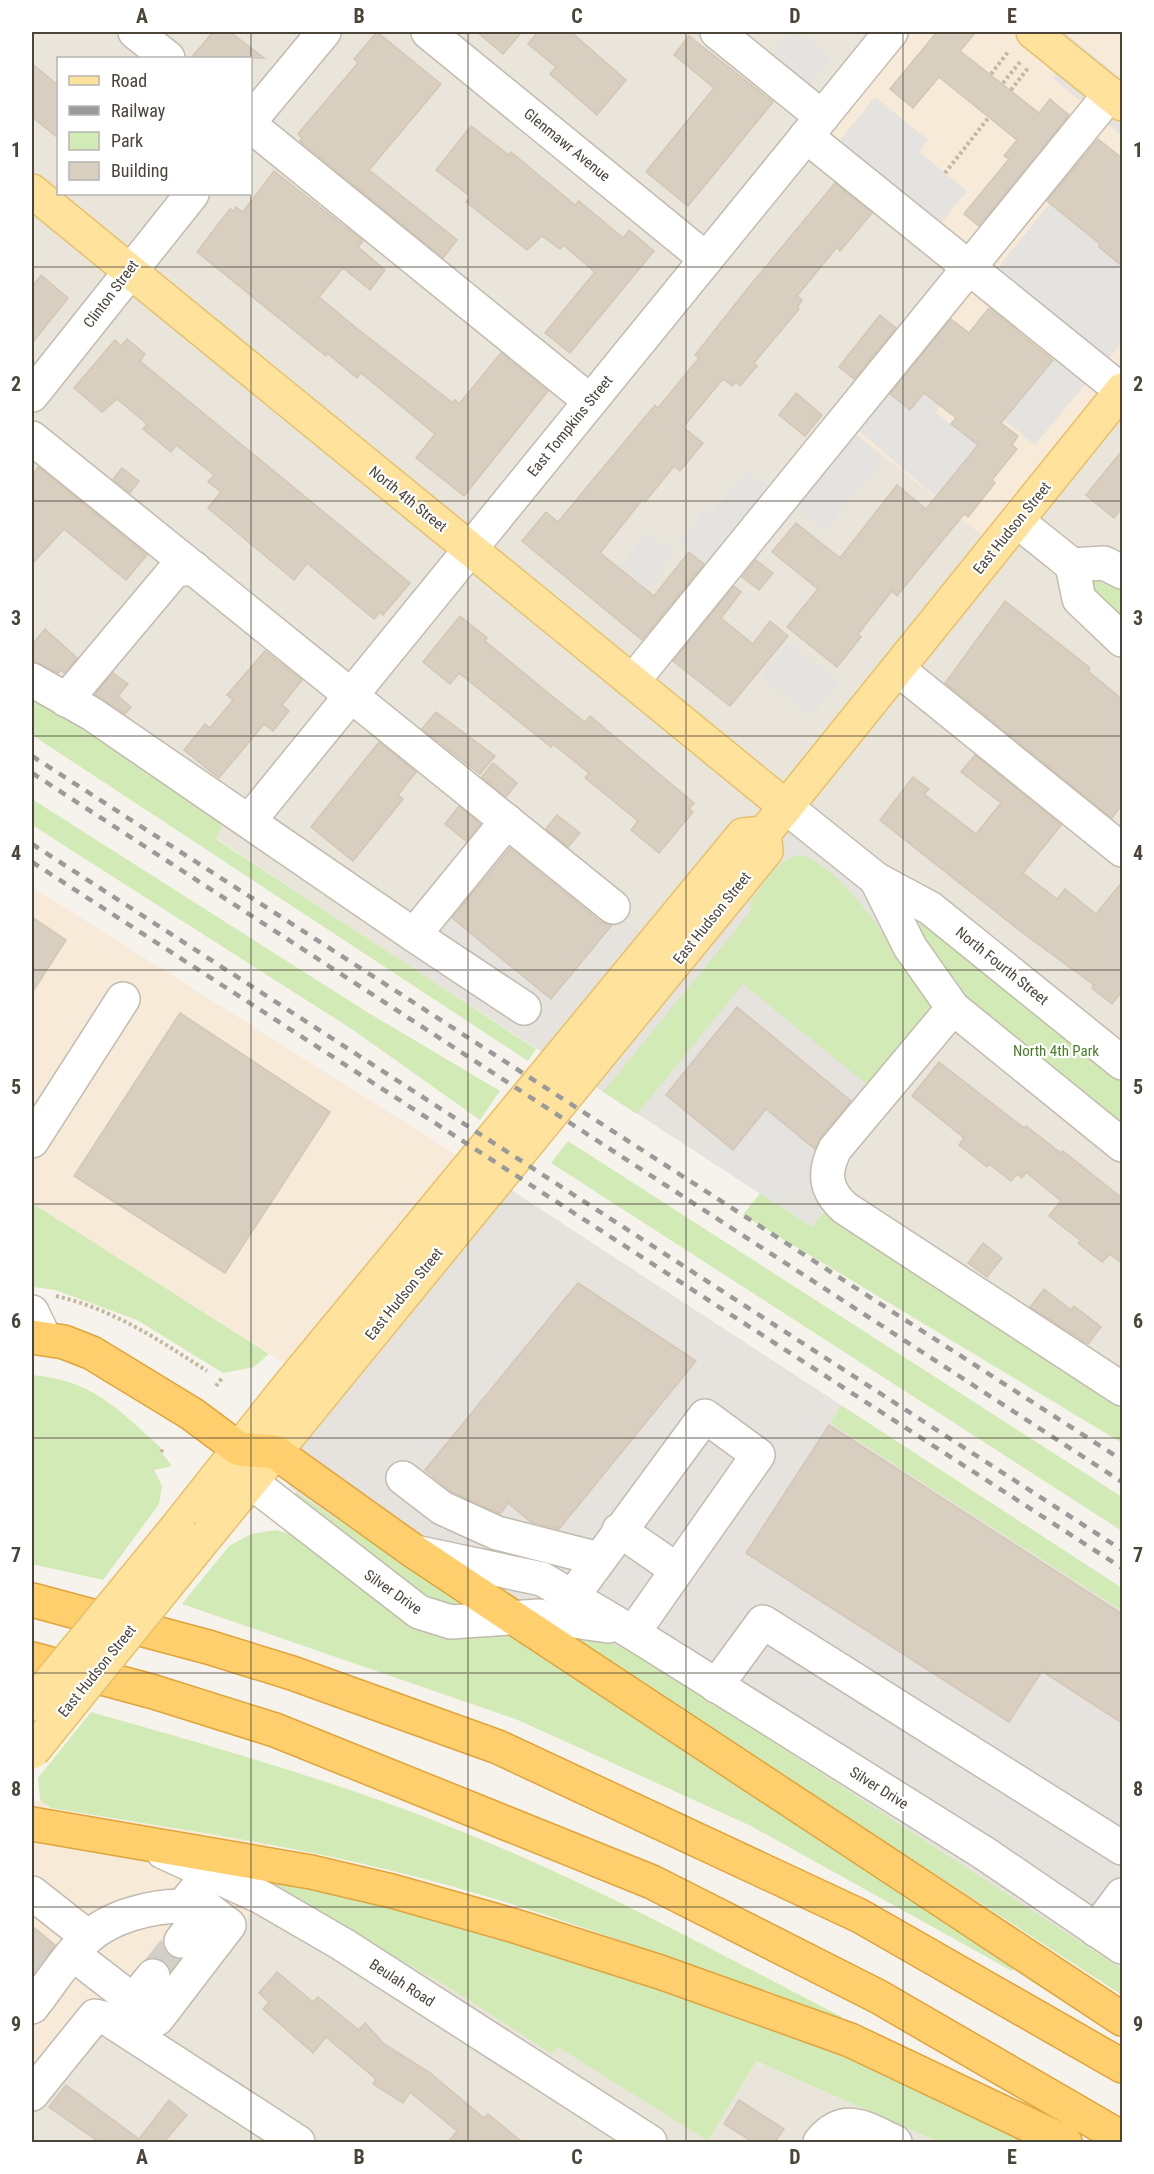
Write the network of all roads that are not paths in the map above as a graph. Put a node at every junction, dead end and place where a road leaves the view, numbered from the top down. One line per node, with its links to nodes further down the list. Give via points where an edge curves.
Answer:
1 (135, 32): 7 (street)
2 (324, 32): 9 (street)
3 (428, 32): 14 (street, Glenmawr Avenue)
4 (717, 32): 11 (street)
5 (891, 32): 11 (street, East Tompkins Street)
6 (1033, 32): 8 (main road)
7 (167, 57)
8 (1116, 99): 15 (street)
9 (252, 121)
10 (252, 125): 19 (street)
11 (814, 126): 14 (street, East Tompkins Street); 15 (street)
12 (32, 190): 16 (main road, North 4th Street)
13 (191, 195): 16 (street, Clinton Street)
14 (706, 259): 19 (street, East Tompkins Street)
15 (969, 268): 17 (street); 29 (street)
16 (129, 270): 18 (street, Clinton Street); 22 (main road, North 4th Street)
17 (1122, 391): 21 (main road, East Hudson Street)
18 (32, 395)
19 (590, 401): 22 (street, East Tompkins Street)
20 (32, 438): 24 (street)
21 (1017, 521): 23 (street); 27 (main road, East Hudson Street)
22 (470, 550): 29 (main road, North 4th Street); 30 (street, East Tompkins Street)
23 (1072, 565): 25 (street, via 1104,563); 26 (street, via 1079,599)
24 (194, 568): 30 (street); 31 (street, via 175,570)
25 (1122, 572)
26 (1122, 640)
27 (899, 670): 32 (main road, East Hudson Street); 36 (street)
28 (32, 680): 31 (street)
29 (633, 681): 32 (main road, North 4th Street)
30 (352, 695): 33 (street, East Tompkins Street); 34 (street)
31 (66, 700): 33 (street)
32 (786, 807): 35 (main road, East Hudson Street); 37 (street, North Fourth Street)
33 (249, 821): 39 (street)
34 (507, 821): 38 (street); 39 (street)
35 (764, 833): 48 (main road, East Hudson Street, via 742,835); 49 (main road, East Hudson Street, via 766,851)
36 (1122, 850)
37 (876, 879): 42 (street, North Fourth Street, via 910,947); 43 (street, North Fourth Street, via 930,908)
38 (613, 907)
39 (414, 935): 41 (street)
40 (123, 999): 44 (street)
41 (524, 1008)
42 (953, 1008): 45 (street, North Fourth Street); 47 (street, via 835,1149 828,1163 829,1188 845,1208)
43 (1122, 1063)
44 (32, 1141)
45 (1122, 1145)
46 (38, 1320): 48 (highway, via 118,1367)
47 (1122, 1389)
48 (239, 1449): 49 (highway); 51 (street); 52 (main road, East Hudson Street)
49 (275, 1452): 51 (main road, East Hudson Street); 54 (highway)
50 (403, 1478): 55 (street, via 442,1508 497,1533)
51 (251, 1482): 52 (main road, East Hudson Street); 59 (street, Silver Drive, via 419,1612 451,1622)
52 (194, 1530): 63 (main road, East Hudson Street, bridge); 64 (main road, East Hudson Street, bridge)
53 (620, 1530): 55 (street); 56 (street); 56 (street, via 705,1416 758,1455)
54 (416, 1552): 57 (street, Silver Drive, via 542,1579); 59 (highway)
55 (599, 1559): 57 (street)
56 (677, 1570): 60 (street)
57 (572, 1597): 60 (street, Silver Drive)
58 (32, 1600): 78 (highway, via 292,1672 498,1748 860,1916)
59 (511, 1616): 60 (street, Silver Drive, via 570,1619); 77 (highway)
60 (633, 1633): 62 (street, Silver Drive)
61 (32, 1659): 80 (highway, via 275,1730 652,1882 869,1992)
62 (717, 1686): 66 (street, via 763,1622); 71 (street, Silver Drive, via 984,1853)
63 (32, 1704)
64 (32, 1752)
65 (32, 1824): 67 (highway)
66 (1120, 1842)
67 (145, 1844): 68 (street, Beulah Road); 85 (highway, via 311,1872 393,1892 660,1972 850,2040)
68 (202, 1892): 72 (street); 73 (street, via 183,1906 160,1906 116,1920); 75 (street, via 229,1925 157,2019); 82 (street, Beulah Road, via 261,1897 342,1944)
69 (32, 1893): 73 (street)
70 (1122, 1895): 71 (street)
71 (1109, 1938)
72 (181, 1941)
73 (64, 1960): 75 (street); 76 (street)
74 (153, 1976): 75 (street)
75 (134, 2001)
76 (32, 2007)
77 (1122, 2019)
78 (1122, 2066)
79 (32, 2094): 81 (street, via 95,2016 108,2019)
80 (1122, 2138)
81 (298, 2142)
82 (650, 2142)
83 (820, 2142): 84 (street, via 835,2128 850,2125)
84 (895, 2142)
85 (1065, 2142)

